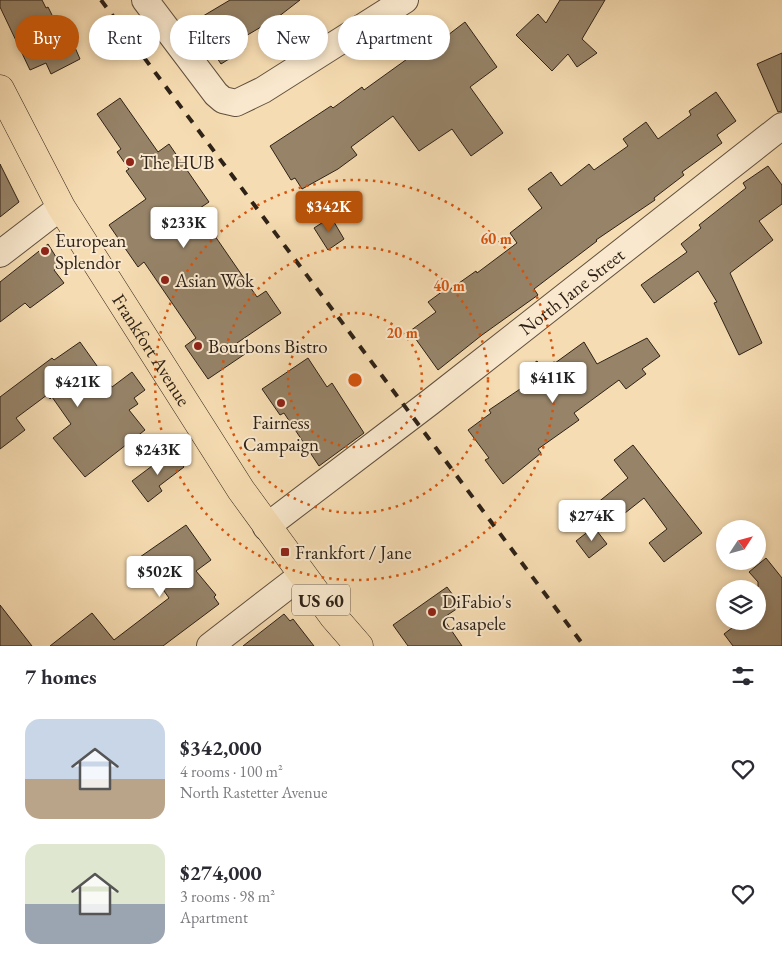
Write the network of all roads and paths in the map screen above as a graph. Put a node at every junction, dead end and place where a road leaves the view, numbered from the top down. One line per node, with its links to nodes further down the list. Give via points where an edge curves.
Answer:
1 (145, 0): 2 (street, via 216,94 236,103 263,90)
2 (405, 0)
3 (0, 89): 5 (main road, Frankfort Avenue / US 60)
4 (782, 126): 7 (street, North Jane Street)
5 (61, 207): 6 (street); 7 (main road, Frankfort Avenue / US 60)
6 (0, 254)
7 (266, 527): 8 (main road, Frankfort Avenue / US 60)
8 (302, 575): 9 (street); 10 (main road, Frankfort Avenue / US 60)
9 (210, 646)
10 (359, 646)

